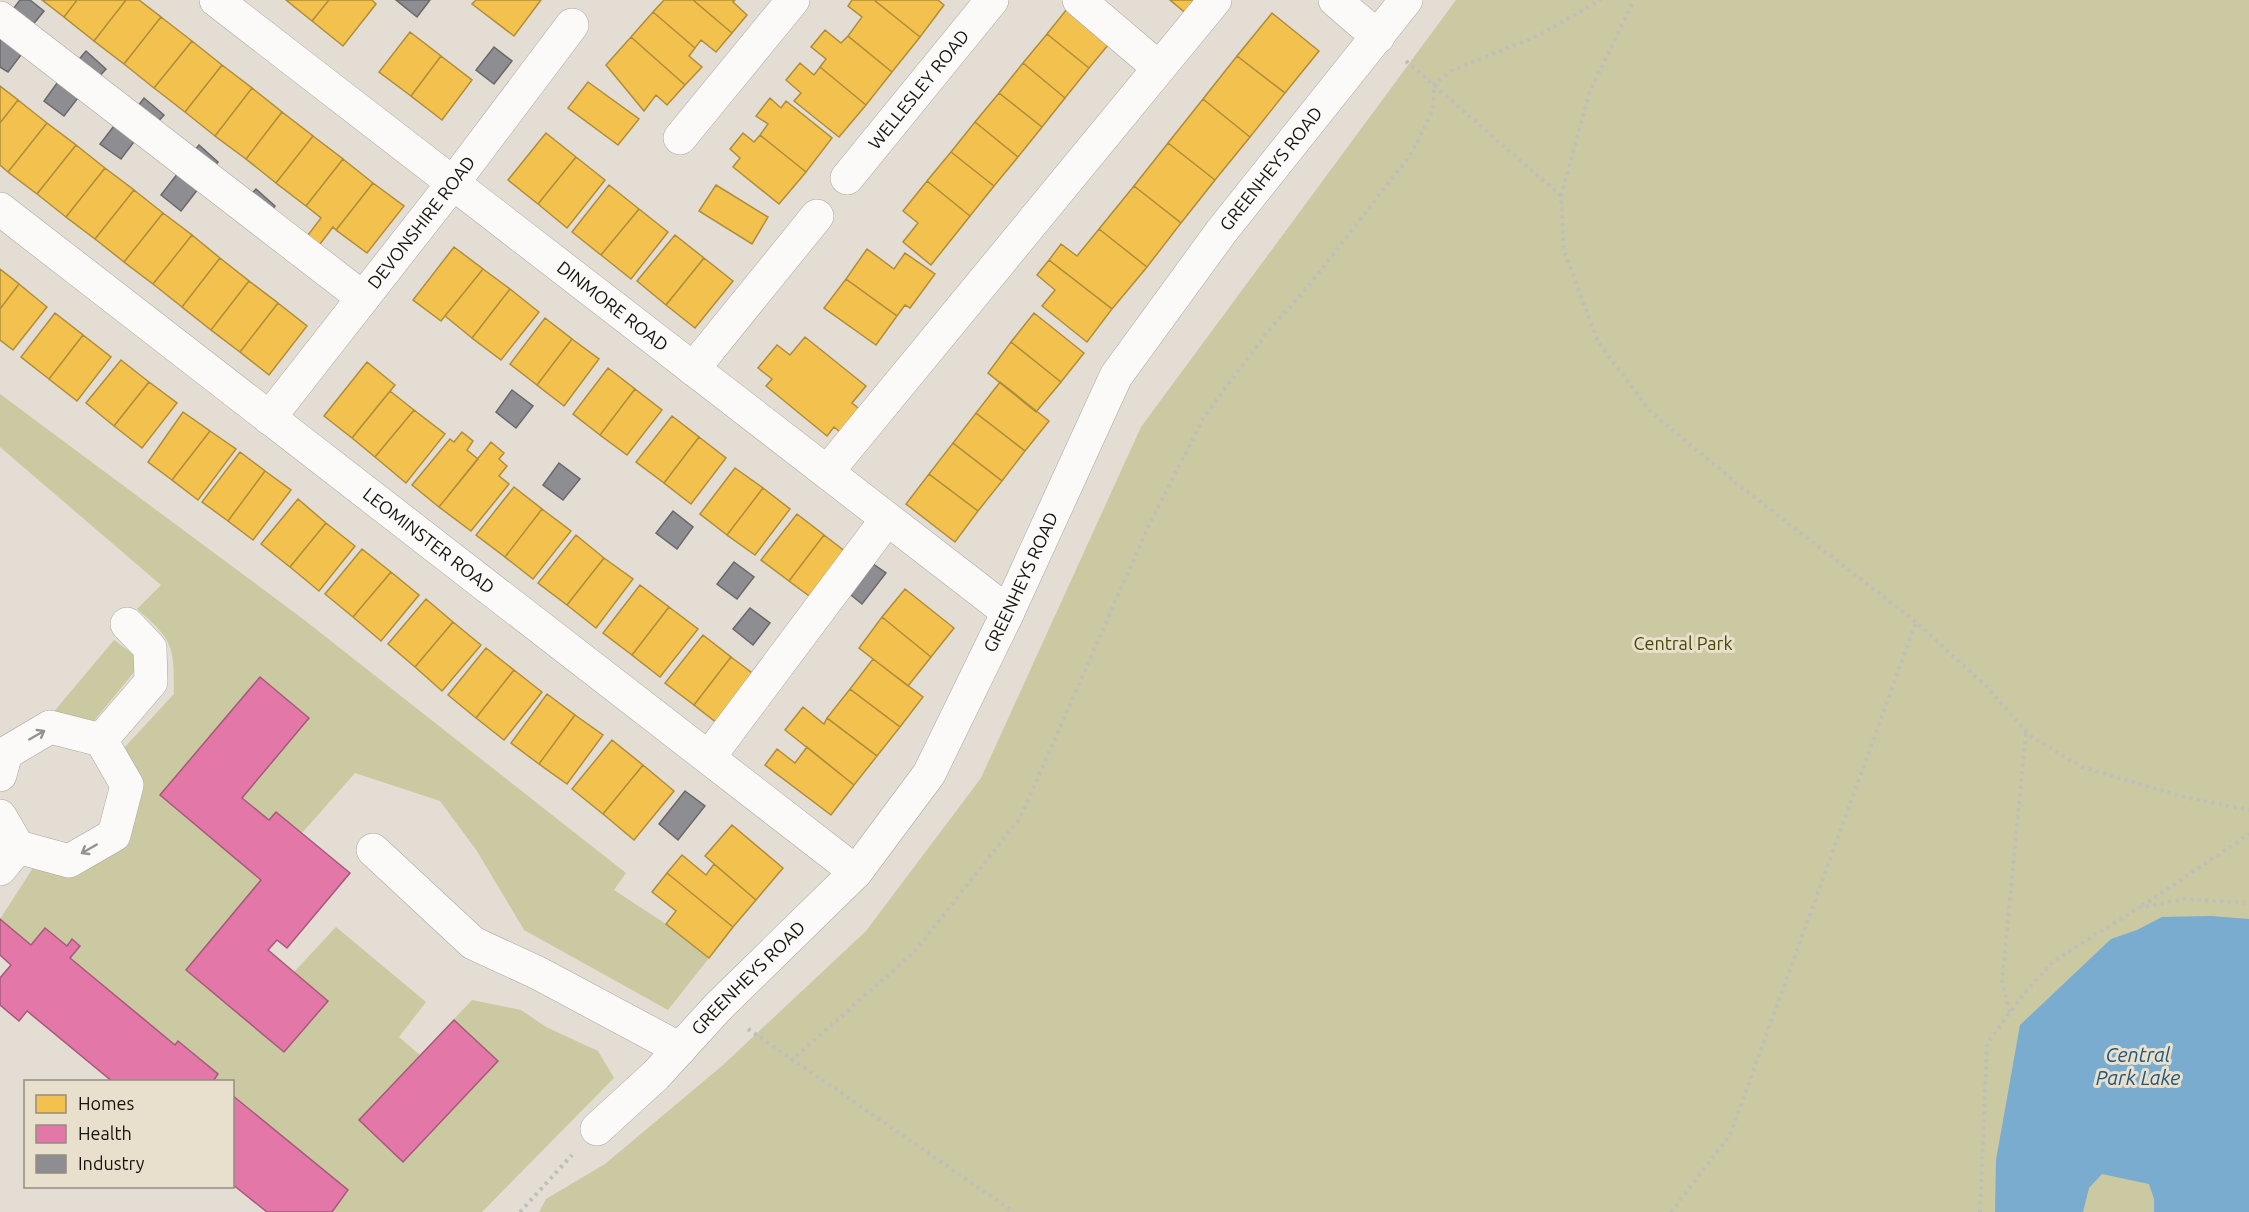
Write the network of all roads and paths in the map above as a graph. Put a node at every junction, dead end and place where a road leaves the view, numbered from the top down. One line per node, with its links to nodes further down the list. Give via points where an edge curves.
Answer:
1 (216, 0): 18 (street, DINMORE ROAD)
2 (793, 0): 16 (street)
3 (992, 0): 17 (street, WELLESLEY ROAD)
4 (1079, 0): 13 (street)
5 (1215, 0): 13 (street)
6 (1335, 0): 12 (street)
7 (1406, 0): 12 (street, GREENHEYS ROAD)
8 (1601, 0): 15 (path, via 1537,36 1450,71)
9 (1634, 0): 19 (path, via 1590,91)
10 (0, 18): 22 (street)
11 (572, 25): 18 (street, DEVONSHIRE ROAD)
12 (1378, 37): 27 (street, GREENHEYS ROAD, via 1221,232 1116,376)
13 (1159, 68): 25 (street)
14 (1422, 74): 15 (path)
15 (1434, 84): 19 (path); 45 (path, via 1433,110 1411,154 1204,417 1149,525 1020,818 915,951)
16 (680, 138)
17 (847, 178)
18 (453, 183): 22 (street, DEVONSHIRE ROAD); 23 (street, DINMORE ROAD)
19 (1561, 196): 28 (path, via 1564,251 1598,342 1652,413)
20 (0, 209): 24 (street, LEOMINSTER ROAD)
21 (818, 216): 23 (street)
22 (363, 298): 24 (street, DEVONSHIRE ROAD)
23 (693, 369): 25 (street, DINMORE ROAD)
24 (269, 418): 32 (street, LEOMINSTER ROAD)
25 (827, 472): 26 (street, DINMORE ROAD)
26 (887, 519): 27 (street, DINMORE ROAD); 32 (street)
27 (1008, 612): 39 (street, GREENHEYS ROAD, via 929,774)
28 (1916, 622): 30 (path, via 1986,686); 49 (path, via 1730,1135)
29 (127, 624): 31 (street, via 150,648 151,682)
30 (2026, 732): 34 (path, via 2082,767 2184,797); 43 (path, via 2002,981)
31 (101, 740): 33 (street, one-way to 31, via 6,753 50,727); 38 (street, one-way to 38, via 127,785 114,835 69,861)
32 (709, 757): 39 (street, LEOMINSTER ROAD)
33 (1, 770)
34 (2249, 810)
35 (0, 816): 38 (street)
36 (2249, 834): 41 (path)
37 (373, 850): 44 (street, via 473,944 538,973)
38 (9, 858)
39 (856, 872): 42 (street, GREENHEYS ROAD)
40 (2249, 903): 41 (path, via 2184,899)
41 (2139, 908): 43 (path, via 2055,960)
42 (718, 1007): 44 (street, GREENHEYS ROAD); 45 (path)
43 (2010, 1012): 50 (path, via 1987,1044)
44 (680, 1049): 46 (street, GREENHEYS ROAD)
45 (791, 1061): 48 (path)
46 (597, 1129): 47 (path)
47 (520, 1212)
48 (1014, 1212)
49 (1671, 1212)
50 (1980, 1212)

